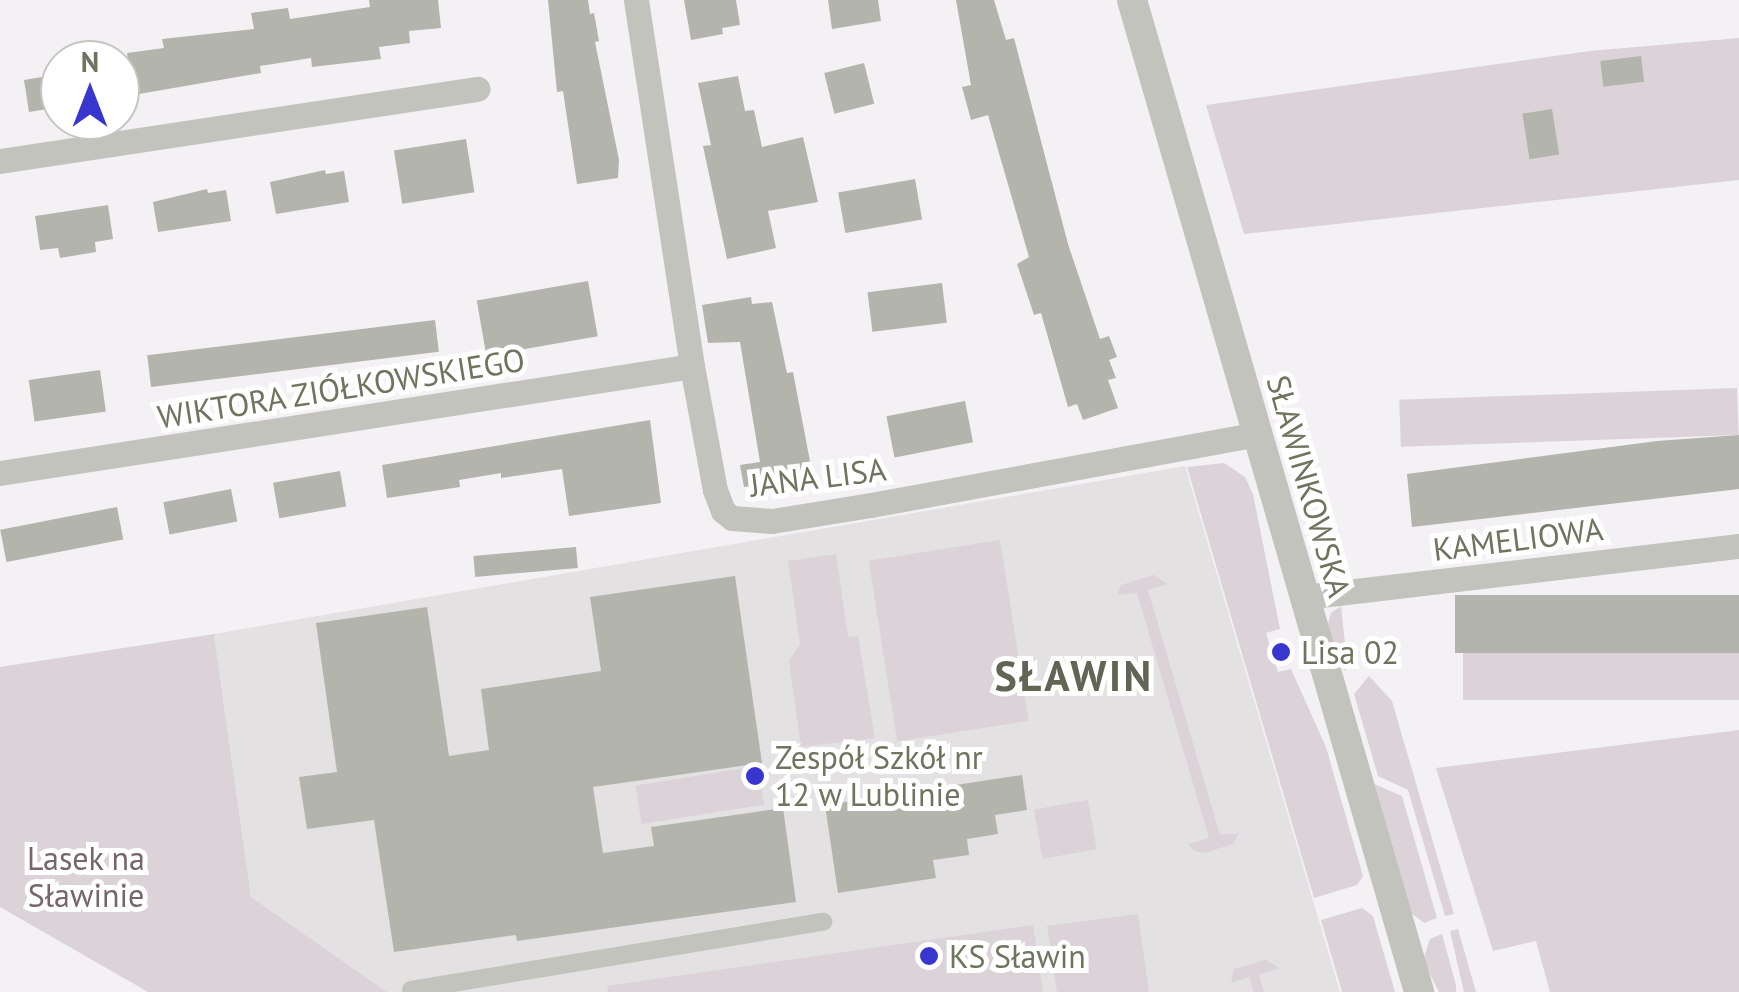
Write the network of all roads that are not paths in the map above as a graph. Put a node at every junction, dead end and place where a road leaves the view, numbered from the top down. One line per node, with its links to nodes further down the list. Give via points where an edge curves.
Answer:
1 (636, 0): 5 (street, JANA LISA)
2 (1132, 0): 6 (street, SŁAWINKOWSKA)
3 (478, 89): 4 (street)
4 (0, 161)
5 (692, 366): 6 (street, JANA LISA, via 715,490 723,511 745,522); 7 (street, WIKTORA ZIÓŁKOWSKIEGO)
6 (1257, 434): 9 (street, SŁAWINKOWSKA)
7 (0, 473)
8 (1739, 546): 9 (street, KAMELIOWA)
9 (1304, 597): 12 (street, SŁAWINKOWSKA)
10 (823, 922): 11 (street)
11 (411, 990)
12 (1419, 992)

